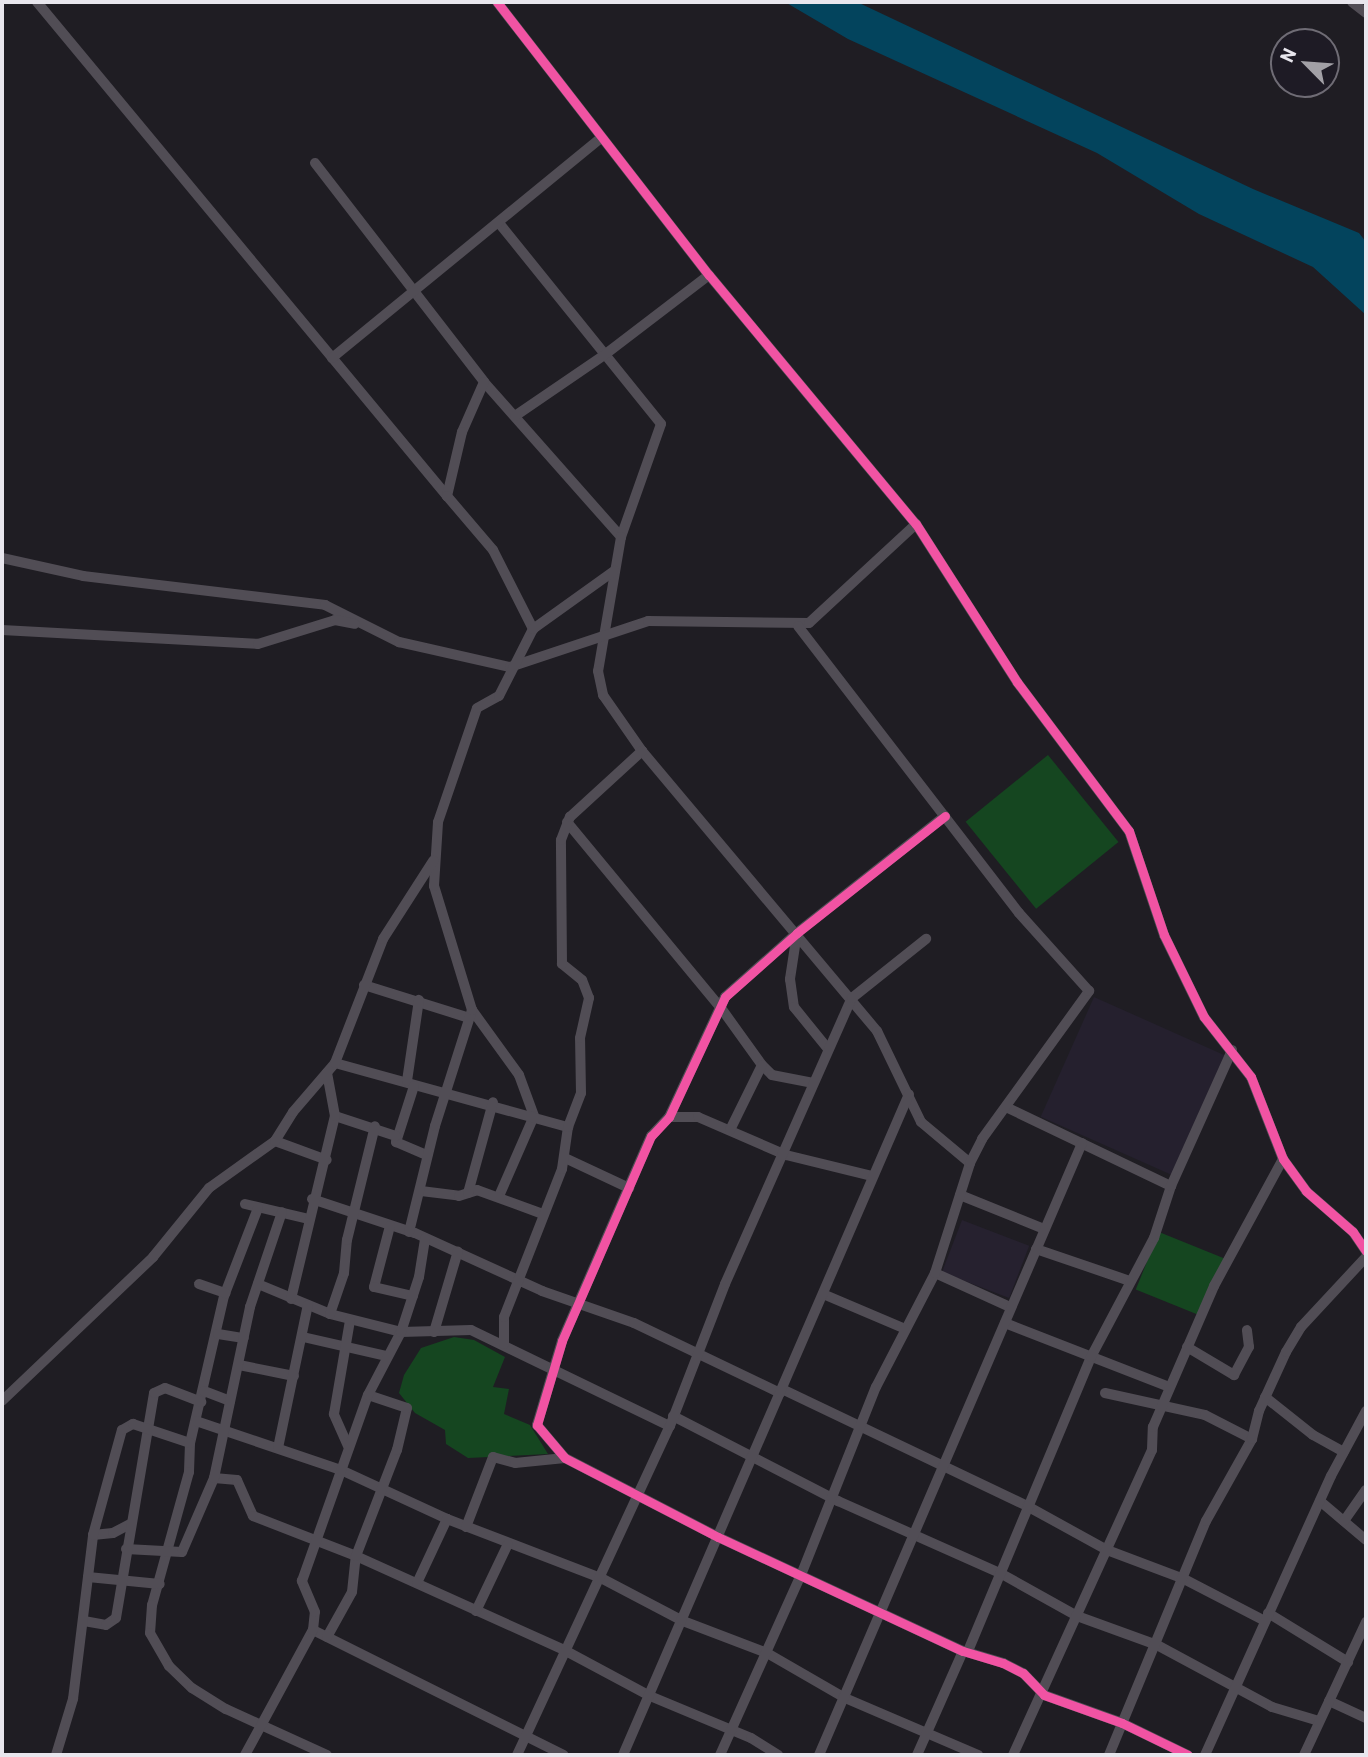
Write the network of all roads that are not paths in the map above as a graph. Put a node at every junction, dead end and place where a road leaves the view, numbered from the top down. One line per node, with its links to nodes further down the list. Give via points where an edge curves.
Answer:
1 (37, 2): 11 (street)
2 (497, 2): 5 (street)
3 (1352, 2): 4 (street)
4 (1366, 13)
5 (600, 139): 7 (street); 8 (street)
6 (315, 163): 9 (street)
7 (499, 223): 9 (street); 10 (street)
8 (709, 275): 10 (street); 15 (street)
9 (412, 292): 11 (street); 12 (street)
10 (603, 356): 13 (street); 16 (street, via 661,424)
11 (332, 358): 14 (street)
12 (484, 382): 13 (street); 14 (street, via 462,432)
13 (515, 416): 16 (street)
14 (446, 496): 21 (street, via 493,550)
15 (916, 524): 19 (street, via 809,623); 37 (street, via 1017,682 1129,831 1164,934 1204,1017)
16 (621, 537): 18 (street)
17 (2, 558): 20 (street, via 83,576 325,605)
18 (614, 571): 21 (street); 23 (street)
19 (798, 626): 23 (street, via 687,619 649,621); 26 (street)
20 (369, 627): 22 (street, via 335,621 258,644); 24 (street, via 399,642)
21 (533, 629): 24 (street)
22 (2, 630)
23 (603, 633): 24 (street); 25 (street, via 598,682)
24 (510, 667): 28 (street, via 499,696 477,708 438,822)
25 (642, 751): 27 (street); 29 (street)
26 (946, 816): 29 (street); 46 (street, via 1019,913 1089,991)
27 (567, 822): 34 (street); 51 (street, via 561,840 561,958 565,969 588,987 589,998 580,1038 581,1093)
28 (434, 861): 31 (street, via 383,939); 35 (street, via 434,886)
29 (797, 933): 32 (street); 34 (street, via 725,997); 36 (street, via 790,979 794,1007 805,1027)
30 (926, 939): 32 (street)
31 (364, 985): 33 (street); 38 (street)
32 (852, 998): 36 (street); 44 (street, via 877,1031)
33 (419, 1000): 35 (street); 41 (street)
34 (721, 1007): 39 (street); 49 (street)
35 (471, 1014): 43 (street); 48 (street, via 519,1075)
36 (828, 1049): 42 (street)
37 (1232, 1050): 59 (street, via 1251,1077); 63 (street)
38 (335, 1063): 40 (street); 41 (street)
39 (762, 1065): 42 (street, via 772,1075); 52 (street)
40 (327, 1073): 47 (street); 54 (street, via 293,1112)
41 (411, 1083): 43 (street); 53 (street)
42 (813, 1083): 57 (street)
43 (445, 1094): 45 (street); 56 (street)
44 (909, 1094): 61 (street, via 930,1133); 62 (street)
45 (493, 1102): 48 (street); 66 (street)
46 (1008, 1108): 55 (street); 61 (street, via 982,1139)
47 (335, 1116): 50 (street); 60 (street)
48 (534, 1116): 51 (street); 68 (street)
49 (669, 1117): 52 (street, via 698,1117); 64 (street, via 650,1136)
50 (375, 1126): 53 (street); 73 (street)
51 (568, 1127): 58 (street)
52 (730, 1130): 57 (street)
53 (396, 1136): 56 (street, via 399,1145)
54 (275, 1142): 60 (street); 121 (street, via 209,1188 153,1257)
55 (1082, 1143): 63 (street); 77 (street)
56 (427, 1155): 65 (street)
57 (786, 1155): 62 (street); 109 (street)
58 (565, 1158): 64 (street); 74 (street)
59 (1283, 1159): 82 (street, via 1306,1191 1353,1232); 108 (street, via 1220,1274)
60 (327, 1160): 69 (street)
61 (970, 1163): 67 (street)
62 (872, 1176): 90 (street)
63 (1171, 1186): 86 (street, via 1154,1238)
64 (629, 1188): 93 (street)
65 (421, 1191): 66 (street); 78 (street)
66 (468, 1193): 68 (street, via 477,1190)
67 (960, 1195): 77 (street); 84 (street)
68 (499, 1196): 74 (street)
69 (312, 1199): 73 (street); 75 (street)
70 (245, 1204): 71 (street)
71 (257, 1208): 72 (street); 89 (street)
72 (282, 1212): 75 (street); 88 (street)
73 (354, 1214): 76 (street); 96 (street, via 344,1273)
74 (543, 1214): 85 (street)
75 (309, 1219): 92 (street)
76 (390, 1226): 78 (street); 91 (street, via 374,1287)
77 (1044, 1230): 80 (street)
78 (409, 1232): 79 (street)
79 (425, 1238): 81 (street); 91 (street)
80 (1036, 1249): 86 (street); 95 (street)
81 (458, 1251): 85 (street); 102 (street)
82 (1366, 1251)
83 (1366, 1257): 119 (street, via 1301,1327)
84 (935, 1273): 95 (street); 99 (street)
85 (516, 1279): 93 (street); 106 (street, via 504,1317)
86 (1130, 1281): 111 (street)
87 (199, 1284): 89 (street)
88 (258, 1284): 92 (street); 105 (street)
89 (225, 1293): 103 (street)
90 (823, 1294): 99 (street); 116 (street)
91 (413, 1296): 101 (street)
92 (291, 1299): 94 (street)
93 (579, 1305): 109 (street); 113 (street, via 562,1341)
94 (308, 1306): 96 (street); 104 (street)
95 (1010, 1307): 98 (street)
96 (330, 1314): 97 (street)
97 (350, 1320): 101 (street); 107 (street)
98 (1005, 1323): 111 (street); 137 (street)
99 (903, 1328): 127 (street)
100 (1248, 1330): 108 (street, via 1249,1347 1234,1375)
101 (401, 1332): 102 (street); 110 (street)
102 (434, 1332): 106 (street, via 471,1330)
103 (218, 1334): 105 (street); 120 (street)
104 (303, 1337): 107 (street); 114 (street)
105 (244, 1338): 112 (street)
106 (504, 1345): 113 (street)
107 (342, 1348): 110 (street); 132 (street, via 334,1414)
108 (1187, 1348): 115 (street)
109 (697, 1351): 116 (street); 126 (street, via 696,1368)
110 (386, 1356): 118 (street)
111 (1091, 1357): 115 (street); 146 (street)
112 (239, 1366): 114 (street); 122 (street)
113 (555, 1373): 126 (street); 136 (street, via 537,1425)
114 (294, 1377): 133 (street)
115 (1169, 1387): 123 (street)
116 (782, 1392): 127 (street); 135 (street)
117 (1105, 1393): 123 (street)
118 (368, 1395): 132 (street); 141 (street, via 407,1408)
119 (1265, 1396): 130 (street); 134 (street, via 1308,1432)
120 (203, 1397): 122 (street); 125 (street); 128 (street, via 159,1389 152,1396)
121 (2, 1401)
122 (230, 1401): 129 (street)
123 (1162, 1406): 130 (street, via 1205,1415); 158 (street, via 1153,1427 1152,1450)
124 (1366, 1411): 134 (street)
125 (196, 1421): 129 (street); 131 (street)
126 (672, 1421): 135 (street); 143 (street)
127 (861, 1427): 137 (street); 144 (street)
128 (150, 1430): 131 (street); 149 (street); 151 (street, via 133,1424 122,1430)
129 (225, 1432): 133 (street); 140 (street)
130 (1252, 1439): 165 (street, via 1206,1521)
131 (190, 1443): 139 (street)
132 (348, 1446): 138 (street)
133 (278, 1448): 138 (street)
134 (1344, 1452): 145 (street)
135 (754, 1456): 144 (street); 152 (street)
136 (565, 1458): 143 (street); 150 (street, via 515,1463 493,1457)
137 (945, 1469): 146 (street); 153 (street)
138 (341, 1471): 141 (street); 154 (street)
139 (189, 1472): 140 (street); 159 (street)
140 (212, 1479): 154 (street, via 237,1480 253,1516); 159 (street, via 182,1552)
141 (382, 1489): 147 (street); 160 (street)
142 (1366, 1490): 148 (street)
143 (637, 1495): 152 (street); 164 (street)
144 (832, 1496): 153 (street); 162 (street)
145 (1320, 1501): 148 (street); 172 (street)
146 (1027, 1506): 158 (street); 161 (street)
147 (447, 1520): 150 (street); 167 (street)
148 (1345, 1521): 155 (street)
149 (130, 1524): 151 (street, via 113,1533); 157 (street)
150 (466, 1527): 156 (street)
151 (93, 1535): 163 (street)
152 (718, 1536): 162 (street); 174 (street)
153 (916, 1537): 161 (street); 170 (street)
154 (316, 1540): 160 (street); 176 (street, via 302,1581 315,1612)
155 (1366, 1540)
156 (508, 1544): 164 (street); 169 (street)
157 (126, 1549): 159 (street); 166 (street)
158 (1107, 1550): 165 (street); 171 (street)
159 (167, 1551): 168 (street)
160 (356, 1556): 167 (street); 177 (street, via 352,1592)
161 (1000, 1573): 171 (street); 181 (street)
162 (801, 1575): 170 (street); 182 (street)
163 (88, 1577): 166 (street); 173 (street)
164 (601, 1578): 174 (street); 180 (street)
165 (1184, 1578): 172 (street); 178 (street)
166 (122, 1581): 168 (street); 173 (street, via 112,1623)
167 (417, 1583): 169 (street)
168 (160, 1584): 192 (street, via 149,1633 169,1666 192,1688)
169 (477, 1611): 180 (street)
170 (881, 1615): 181 (street); 187 (street)
171 (1077, 1616): 178 (street); 185 (street)
172 (1266, 1617): 183 (street); 184 (street)
173 (84, 1621): 196 (street, via 69,1721)
174 (683, 1621): 182 (street); 186 (street)
175 (1366, 1622): 179 (street)
176 (313, 1630): 177 (street); 192 (street)
177 (327, 1637): 195 (street)
178 (1157, 1646): 184 (street); 191 (street)
179 (1361, 1649): 183 (street)
180 (566, 1651): 186 (street); 195 (street)
181 (966, 1651): 185 (street, via 1023,1673); 194 (street)
182 (767, 1653): 187 (street); 193 (street)
183 (1348, 1662): 188 (street)
184 (1238, 1687): 190 (street, via 1272,1707); 210 (street)
185 (1044, 1695): 191 (street); 207 (street)
186 (650, 1696): 193 (street); 201 (street)
187 (845, 1698): 194 (street); 204 (street)
188 (1329, 1702): 189 (street); 190 (street)
189 (1366, 1718)
190 (1319, 1721): 211 (street)
191 (1122, 1723): 208 (street); 209 (street)
192 (262, 1727): 197 (street); 198 (street)
193 (732, 1731): 202 (street); 203 (street)
194 (926, 1733): 205 (street); 206 (street)
195 (527, 1735): 199 (street); 200 (street)
196 (56, 1755)
197 (245, 1755)
198 (327, 1755)
199 (517, 1755)
200 (565, 1755)
201 (623, 1755)
202 (720, 1755)
203 (778, 1755)
204 (819, 1755)
205 (917, 1755)
206 (978, 1755)
207 (1013, 1755)
208 (1109, 1755)
209 (1188, 1755)
210 (1205, 1755)
211 (1304, 1755)

